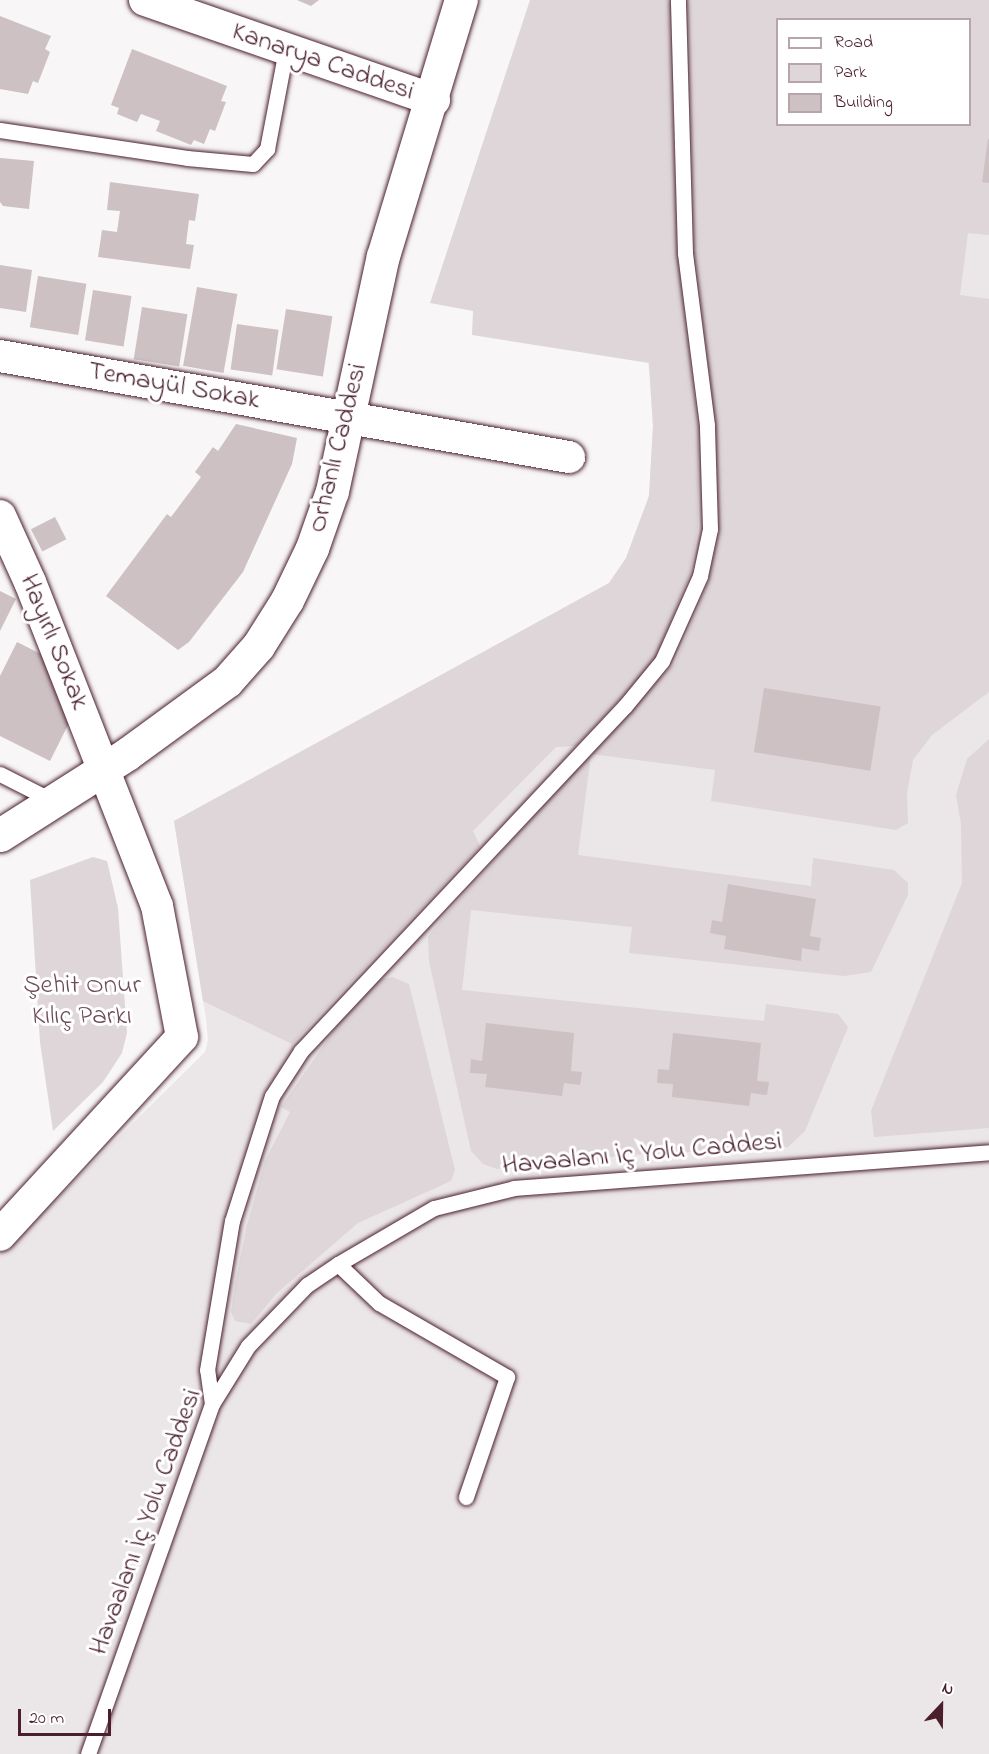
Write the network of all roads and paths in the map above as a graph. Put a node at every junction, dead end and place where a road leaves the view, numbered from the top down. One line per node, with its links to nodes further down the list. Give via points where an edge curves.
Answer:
1 (145, 0): 4 (street, Kanarya Caddesi)
2 (461, 0): 5 (street, Orhanlı Caddesi)
3 (678, 0): 20 (lane, via 685,253 707,436 710,529 700,576 662,661 625,706 302,1051 272,1096 232,1221 207,1370)
4 (286, 49): 5 (street, Kanarya Caddesi); 6 (lane, via 267,148 253,164)
5 (434, 100): 8 (street, Orhanlı Caddesi, via 383,256)
6 (0, 130)
7 (0, 356): 8 (street, Temayül Sokak)
8 (349, 415): 9 (street, Temayül Sokak); 13 (street, Orhanlı Caddesi, via 322,523 287,600 258,646 227,681 187,713)
9 (569, 457)
10 (0, 516): 12 (street, Hayırlı Sokak)
11 (0, 573): 12 (street)
12 (30, 582): 13 (street, Hayırlı Sokak)
13 (105, 768): 15 (street, Orhanlı Caddesi); 18 (street, Hayırlı Sokak, via 158,906 182,1037)
14 (0, 774): 15 (lane)
15 (54, 801): 16 (street, Orhanlı Caddesi)
16 (0, 835)
17 (989, 1152): 19 (lane, Havaalanı İç Yolu Caddesi, via 514,1188 434,1208)
18 (0, 1235)
19 (338, 1264): 20 (lane, Havaalanı İç Yolu Caddesi, via 307,1285 248,1346); 21 (lane, via 379,1303 507,1377)
20 (212, 1404): 22 (lane, Havaalanı İç Yolu Caddesi)
21 (466, 1497)
22 (88, 1754)

